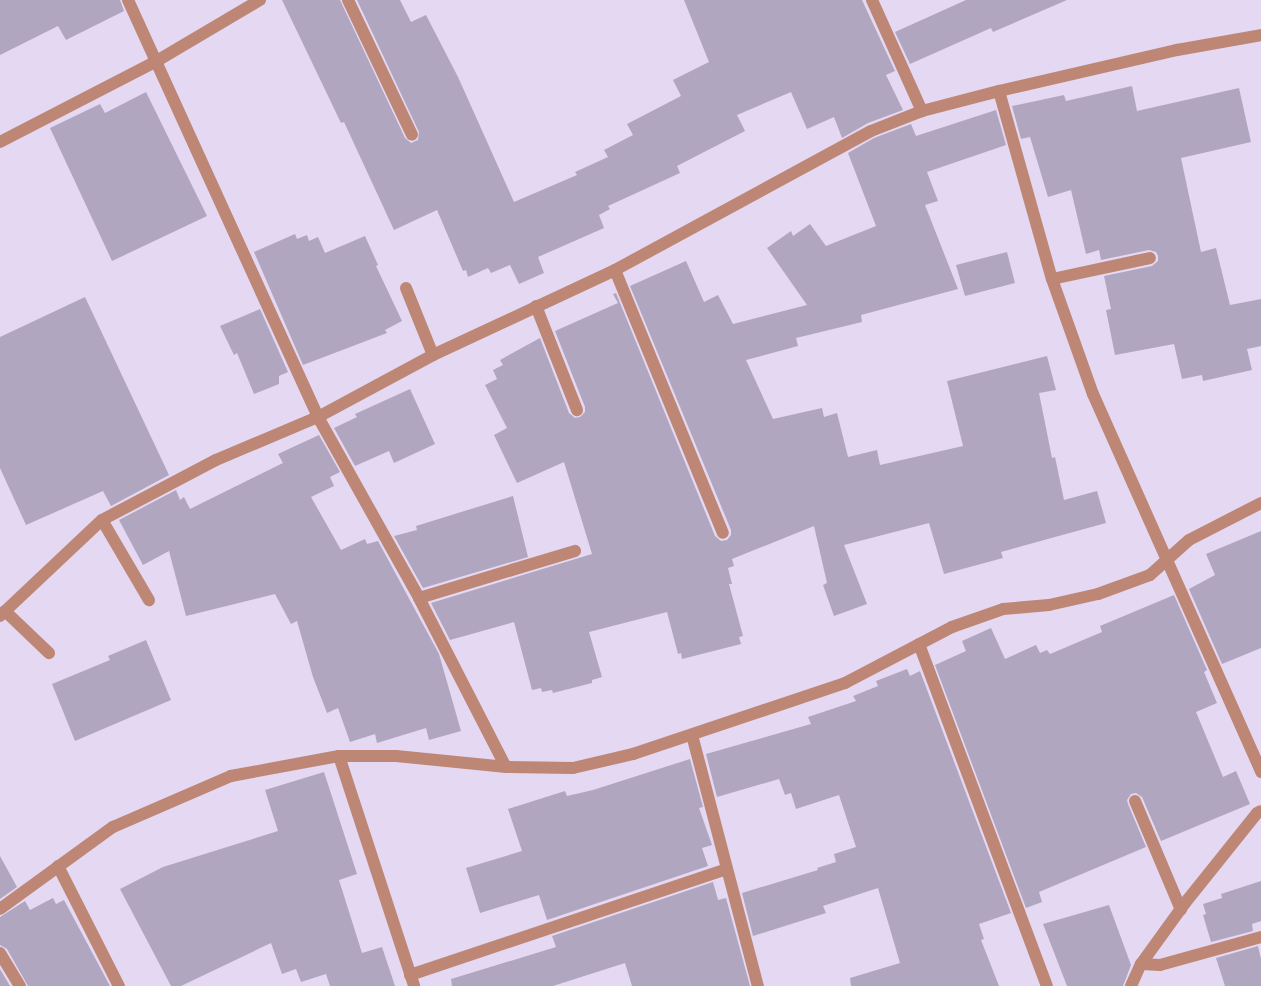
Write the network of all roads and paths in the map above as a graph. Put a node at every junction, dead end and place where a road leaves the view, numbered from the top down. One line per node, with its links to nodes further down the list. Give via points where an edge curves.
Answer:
1 (128, 0): 6 (street)
2 (260, 0): 6 (street)
3 (348, 0): 9 (street)
4 (872, 0): 8 (street)
5 (1261, 35): 7 (street, via 1177,50)
6 (155, 62): 10 (street); 18 (street)
7 (999, 91): 8 (street); 13 (street)
8 (922, 112): 12 (street, via 872,131)
9 (412, 135)
10 (0, 142)
11 (1150, 258): 13 (street)
12 (615, 270): 15 (street); 21 (street)
13 (1052, 279): 23 (street, via 1093,394)
14 (406, 288): 16 (street)
15 (536, 306): 16 (street); 17 (street)
16 (433, 355): 18 (street)
17 (577, 410)
18 (318, 416): 20 (street, via 216,460); 24 (street)
19 (1261, 502): 23 (street, via 1189,540)
20 (102, 520): 25 (street); 26 (street)
21 (723, 533)
22 (575, 551): 24 (street)
23 (1167, 562): 27 (street, via 1150,575 1098,594 1049,605 1003,609); 32 (street)
24 (419, 598): 31 (street)
25 (149, 600)
26 (3, 613): 28 (street)
27 (919, 644): 29 (street, via 845,683); 46 (street)
28 (49, 653)
29 (692, 735): 31 (street, via 633,754 573,768); 36 (street)
30 (339, 756): 31 (street, via 396,756); 35 (street, via 231,776 113,827); 42 (street)
31 (506, 766)
32 (1261, 772)
33 (1135, 801): 38 (street)
34 (1261, 811): 38 (street, via 1256,813)
35 (58, 866): 37 (street); 44 (street)
36 (726, 869): 42 (street); 45 (street)
37 (0, 908)
38 (1181, 910): 41 (street)
39 (1261, 937): 41 (street, via 1160,965)
40 (0, 953): 43 (street)
41 (1142, 964): 47 (street)
42 (412, 980)
43 (20, 986)
44 (119, 986)
45 (758, 986)
46 (1047, 986)
47 (1131, 986)

